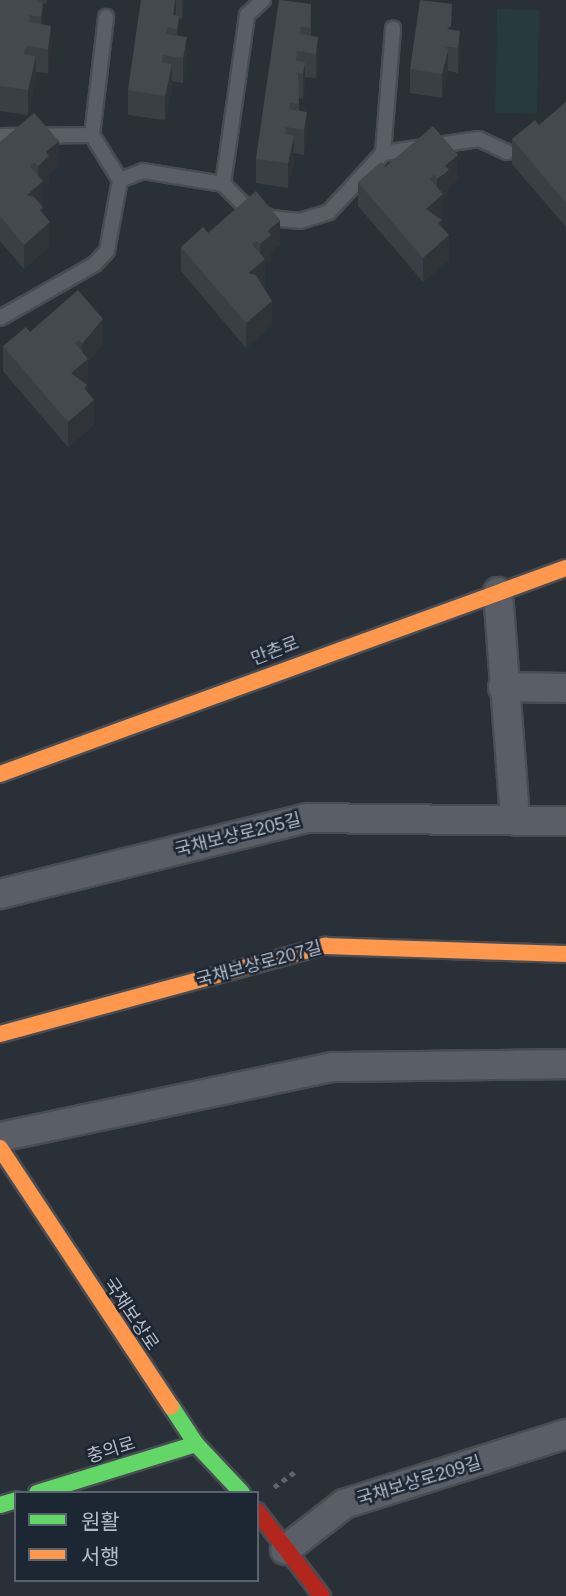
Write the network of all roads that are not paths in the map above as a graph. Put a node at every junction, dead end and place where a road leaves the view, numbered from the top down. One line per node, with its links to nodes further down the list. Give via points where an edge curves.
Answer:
1 (263, 0): 9 (lane, via 247,15)
2 (106, 17): 4 (lane)
3 (393, 28): 7 (lane)
4 (92, 135): 5 (lane); 8 (lane)
5 (0, 136)
6 (507, 152): 7 (lane, via 479,139)
7 (383, 153): 9 (lane, via 329,212 300,221 271,218 246,207)
8 (120, 180): 9 (lane, via 143,171); 10 (lane, via 107,251 95,264)
9 (223, 184)
10 (0, 318)
11 (566, 568): 12 (main road, 만촌로)
12 (498, 592): 13 (street); 15 (main road, 만촌로)
13 (503, 687): 14 (street); 16 (street)
14 (566, 688)
15 (0, 774)
16 (515, 820): 17 (street, 국채보상로205길); 18 (street, 국채보상로205길, via 307,818)
17 (566, 821)
18 (0, 894)
19 (566, 954): 20 (main road, 국채보상로207길, via 325,946)
20 (0, 1034)
21 (566, 1064): 22 (street, via 333,1067)
22 (0, 1137)
23 (0, 1148): 25 (main road, 국채보상로)
24 (566, 1434): 29 (street, 국채보상로209길, via 344,1504)
25 (196, 1444): 26 (main road, 충의로); 27 (main road, 국채보상로)
26 (43, 1491)
27 (240, 1491)
28 (259, 1514): 29 (main road)
29 (285, 1550): 30 (main road)
30 (322, 1596)

